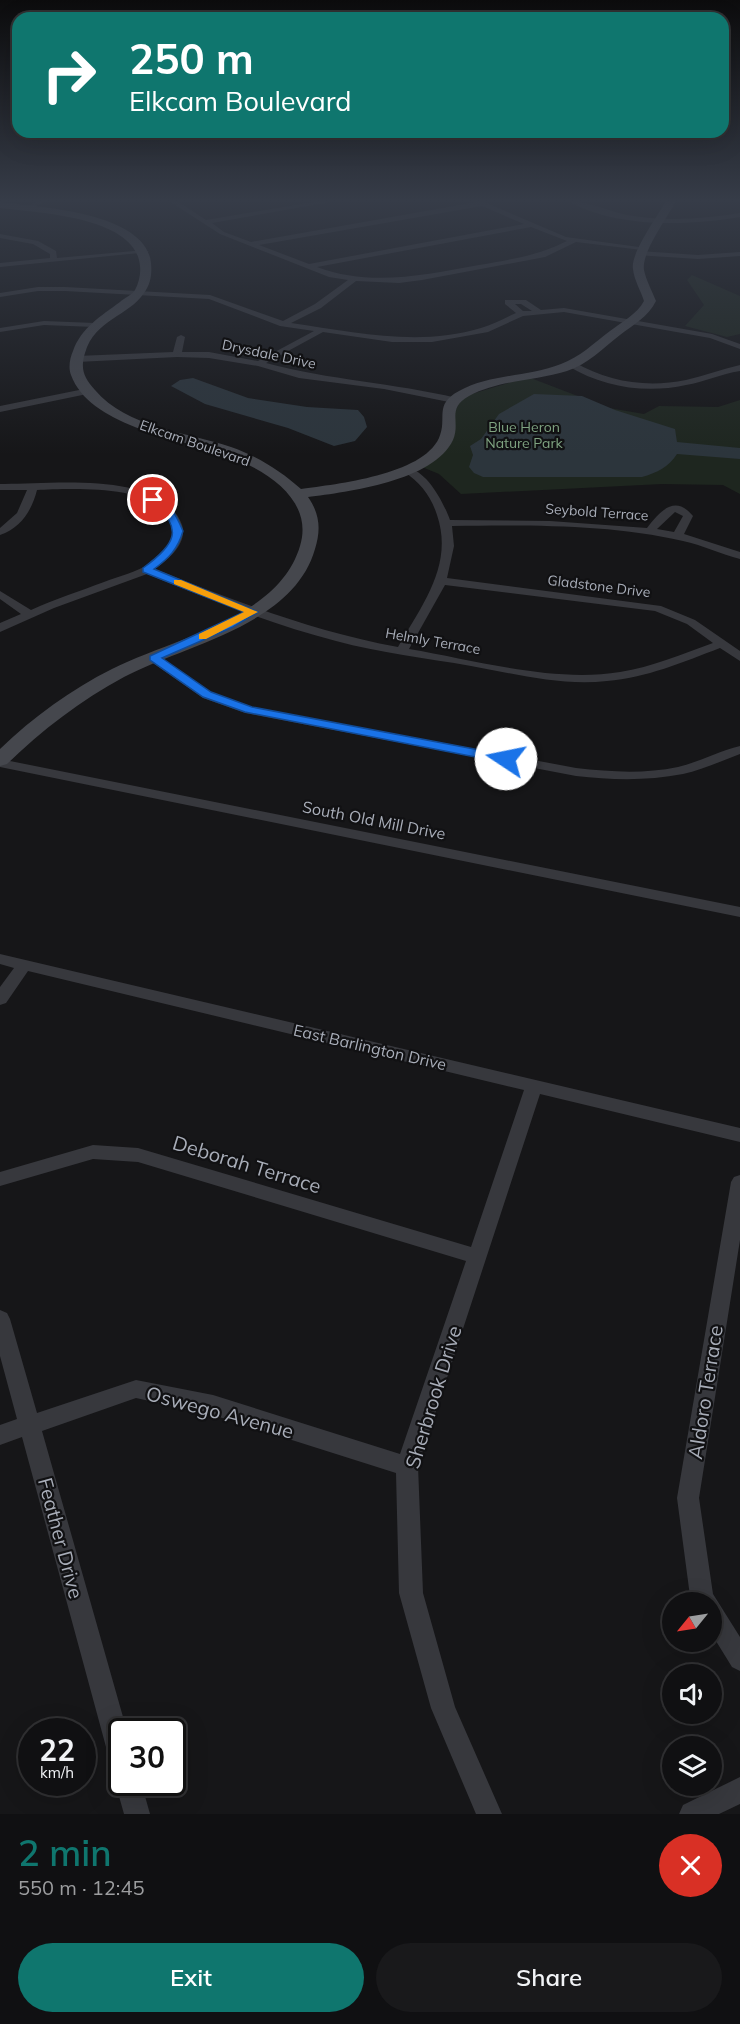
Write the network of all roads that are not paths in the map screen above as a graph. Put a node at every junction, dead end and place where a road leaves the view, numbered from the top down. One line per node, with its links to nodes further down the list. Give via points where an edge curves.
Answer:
1 (142, 286): 4 (street)
2 (345, 286): 9 (street, via 318,306)
3 (644, 286): 8 (street, via 650,301)
4 (140, 292): 5 (street, via 65,289); 9 (street, via 210,297); 10 (street)
5 (0, 295)
6 (538, 311): 7 (street); 7 (street, via 523,302 508,302); 8 (street, via 564,310)
7 (521, 314): 12 (street, via 484,330 432,340 392,340)
8 (631, 320): 14 (street, via 712,336); 18 (street)
9 (283, 324): 12 (street)
10 (95, 326): 11 (street, via 44,323); 16 (street, via 82,341)
11 (0, 330)
12 (320, 331): 17 (street)
13 (181, 337): 15 (street)
14 (740, 346)
15 (177, 354): 16 (street, Drysdale Drive); 17 (street, Drysdale Drive)
16 (77, 359): 20 (street, Elkcam Boulevard, via 75,371)
17 (259, 364): 21 (street, Drysdale Drive, via 299,375)
18 (571, 364): 19 (street, via 592,375 640,385 684,383); 21 (street, via 487,385)
19 (740, 368)
20 (90, 391): 22 (street); 26 (street, Elkcam Boulevard, via 105,405 151,429 246,458 273,473)
21 (454, 400): 23 (street, via 447,411 449,428 444,442 428,458)
22 (0, 409)
23 (407, 470): 26 (street, via 357,485); 27 (street, via 420,477 434,495)
24 (0, 487): 25 (street)
25 (32, 489): 29 (street, via 22,517); 32 (street, via 107,487 153,500 170,512 178,531 175,544)
26 (298, 494): 35 (street, Elkcam Boulevard, via 313,520 301,569 283,591)
27 (447, 523): 28 (street, Seybold Terrace, via 509,521); 33 (street, via 450,544)
28 (651, 530): 30 (street, Seybold Terrace); 30 (street, via 667,511 681,509 688,516)
29 (0, 532)
30 (678, 535): 31 (street, Seybold Terrace)
31 (740, 556)
32 (147, 570): 35 (street, Helmly Terrace); 36 (street)
33 (441, 581): 38 (street, Gladstone Drive, via 657,608 691,622); 39 (street)
34 (0, 594): 36 (street)
35 (253, 612): 39 (street, Helmly Terrace, via 301,628); 41 (street, Elkcam Boulevard)
36 (28, 614): 37 (street)
37 (0, 627)
38 (720, 644): 39 (street, Helmly Terrace, via 644,673 603,678 522,672); 40 (street, Gladstone Drive)
39 (402, 651)
40 (740, 657)
41 (154, 658): 42 (street, via 207,695 249,710 576,772 640,776 672,772); 43 (street, Elkcam Boulevard, via 83,693 24,736)
42 (740, 750)
43 (0, 762): 44 (street, South Old Mill Drive)
44 (740, 912)
45 (0, 959): 46 (street, East Barlington Drive)
46 (24, 965): 47 (street); 48 (street, East Barlington Drive)
47 (0, 999)
48 (534, 1086): 49 (street, East Barlington Drive); 52 (street, Sherbrook Drive)
49 (740, 1135)
50 (0, 1179): 52 (street, Deborah Terrace, via 93,1152 138,1155)
51 (740, 1182): 57 (street, Aldoro Terrace, via 688,1498)
52 (478, 1257): 56 (street, Sherbrook Drive)
53 (0, 1319): 54 (street, Feather Drive)
54 (29, 1424): 55 (street, Oswego Avenue); 56 (street, Oswego Avenue, via 136,1389 213,1405); 60 (street, Feather Drive)
55 (0, 1435)
56 (407, 1466): 64 (street, Sherbrook Drive, via 411,1593 443,1708)
57 (701, 1592)
58 (722, 1629): 59 (street)
59 (740, 1659)
60 (111, 1718)
61 (740, 1790): 65 (street)
62 (132, 1796): 63 (street)
63 (137, 1814)
64 (489, 1814)
65 (692, 1814)

